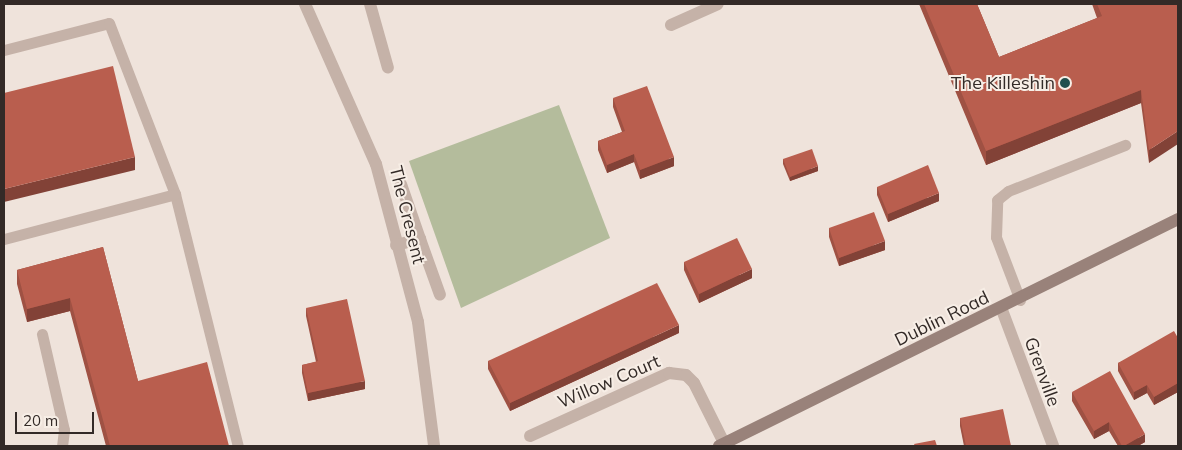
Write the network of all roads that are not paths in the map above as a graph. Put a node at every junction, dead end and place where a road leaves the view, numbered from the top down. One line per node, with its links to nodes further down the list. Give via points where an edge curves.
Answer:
1 (305, 4): 13 (street, The Cresent, via 376,164)
2 (370, 4): 6 (street)
3 (718, 4): 4 (street)
4 (671, 25)
5 (4, 50): 9 (lane, via 109,23)
6 (388, 68)
7 (1125, 145): 15 (lane, via 1008,191 997,200 996,237)
8 (401, 184): 12 (street)
9 (175, 194): 11 (lane); 21 (lane)
10 (1178, 218): 15 (main road, Dublin Road)
11 (4, 239)
12 (420, 239): 13 (street); 14 (street)
13 (396, 245): 22 (street, The Cresent, via 418,322)
14 (440, 295)
15 (1020, 300): 16 (main road, Dublin Road)
16 (1002, 310): 19 (main road, Dublin Road); 23 (street, Grenville)
17 (42, 334): 20 (lane, via 64,430)
18 (530, 436): 19 (street, Willow Court, via 669,373 686,375 694,383)
19 (721, 445)
20 (62, 446)
21 (238, 446)
22 (434, 446)
23 (1053, 446)

